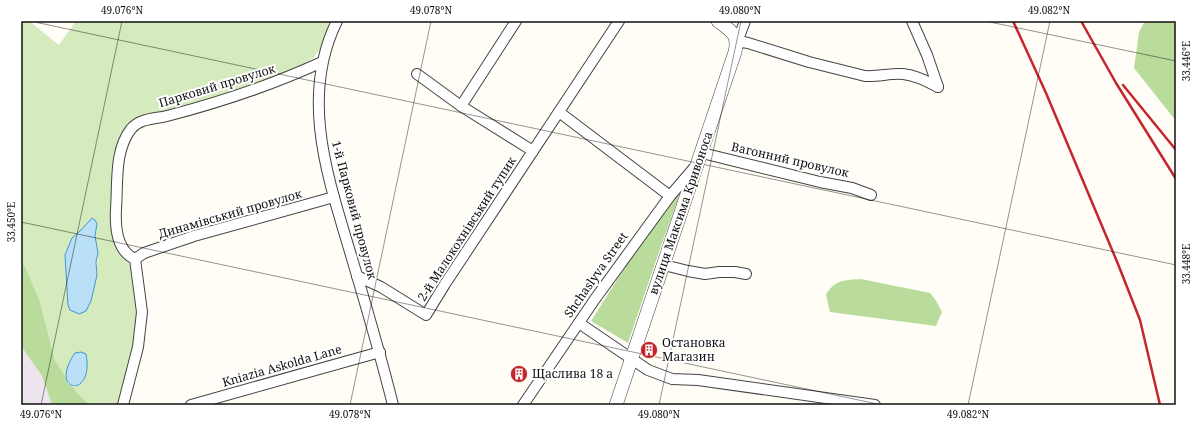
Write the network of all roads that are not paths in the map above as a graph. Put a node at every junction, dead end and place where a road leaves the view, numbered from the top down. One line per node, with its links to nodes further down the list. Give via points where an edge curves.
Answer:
1 (337, 21): 8 (street, 1-й Парковий провулок)
2 (516, 21): 10 (street)
3 (620, 21): 11 (street)
4 (718, 21): 7 (street, via 734,34)
5 (745, 21): 7 (street, вулиця Максима Кривоноса)
6 (912, 21): 7 (street, via 938,87 910,75 865,76 748,43)
7 (736, 45): 13 (street, вулиця Максима Кривоноса)
8 (322, 62): 17 (street, 1-й Парковий провулок, via 318,122); 18 (street, Парковий провулок, via 284,80 241,95 142,121 132,128 125,140 118,165 116,226 124,252)
9 (417, 74): 10 (street)
10 (461, 106): 12 (street)
11 (559, 112): 12 (street); 16 (street)
12 (533, 151): 21 (street, 2-й Малокохнівський тупик, via 426,315)
13 (702, 152): 14 (street, вулиця Максима Кривоноса); 15 (street, Вагонний провулок, via 852,188)
14 (697, 166): 16 (street, Shchaslyva Street); 19 (street, вулиця Максима Кривоноса)
15 (871, 195)
16 (670, 196): 22 (street, Shchaslyva Street)
17 (334, 197): 18 (street, Динамівський провулок, via 194,236 144,253); 21 (street, 1-й Парковий провулок)
18 (135, 259): 25 (street, via 142,312 138,346)
19 (664, 265): 20 (street, via 705,274); 24 (street, вулиця Максима Кривоноса)
20 (746, 274)
21 (358, 276): 23 (street, 1-й Парковий провулок)
22 (579, 323): 24 (street); 28 (street, Shchaslyva Street)
23 (380, 352): 26 (street, Kniazia Askolda Lane); 27 (street, 1-й Парковий провулок)
24 (631, 360): 29 (street, вулиця Максима Кривоноса); 30 (street, via 672,379 698,380)
25 (123, 405)
26 (191, 405)
27 (392, 405)
28 (523, 405)
29 (616, 405)
30 (875, 405)

